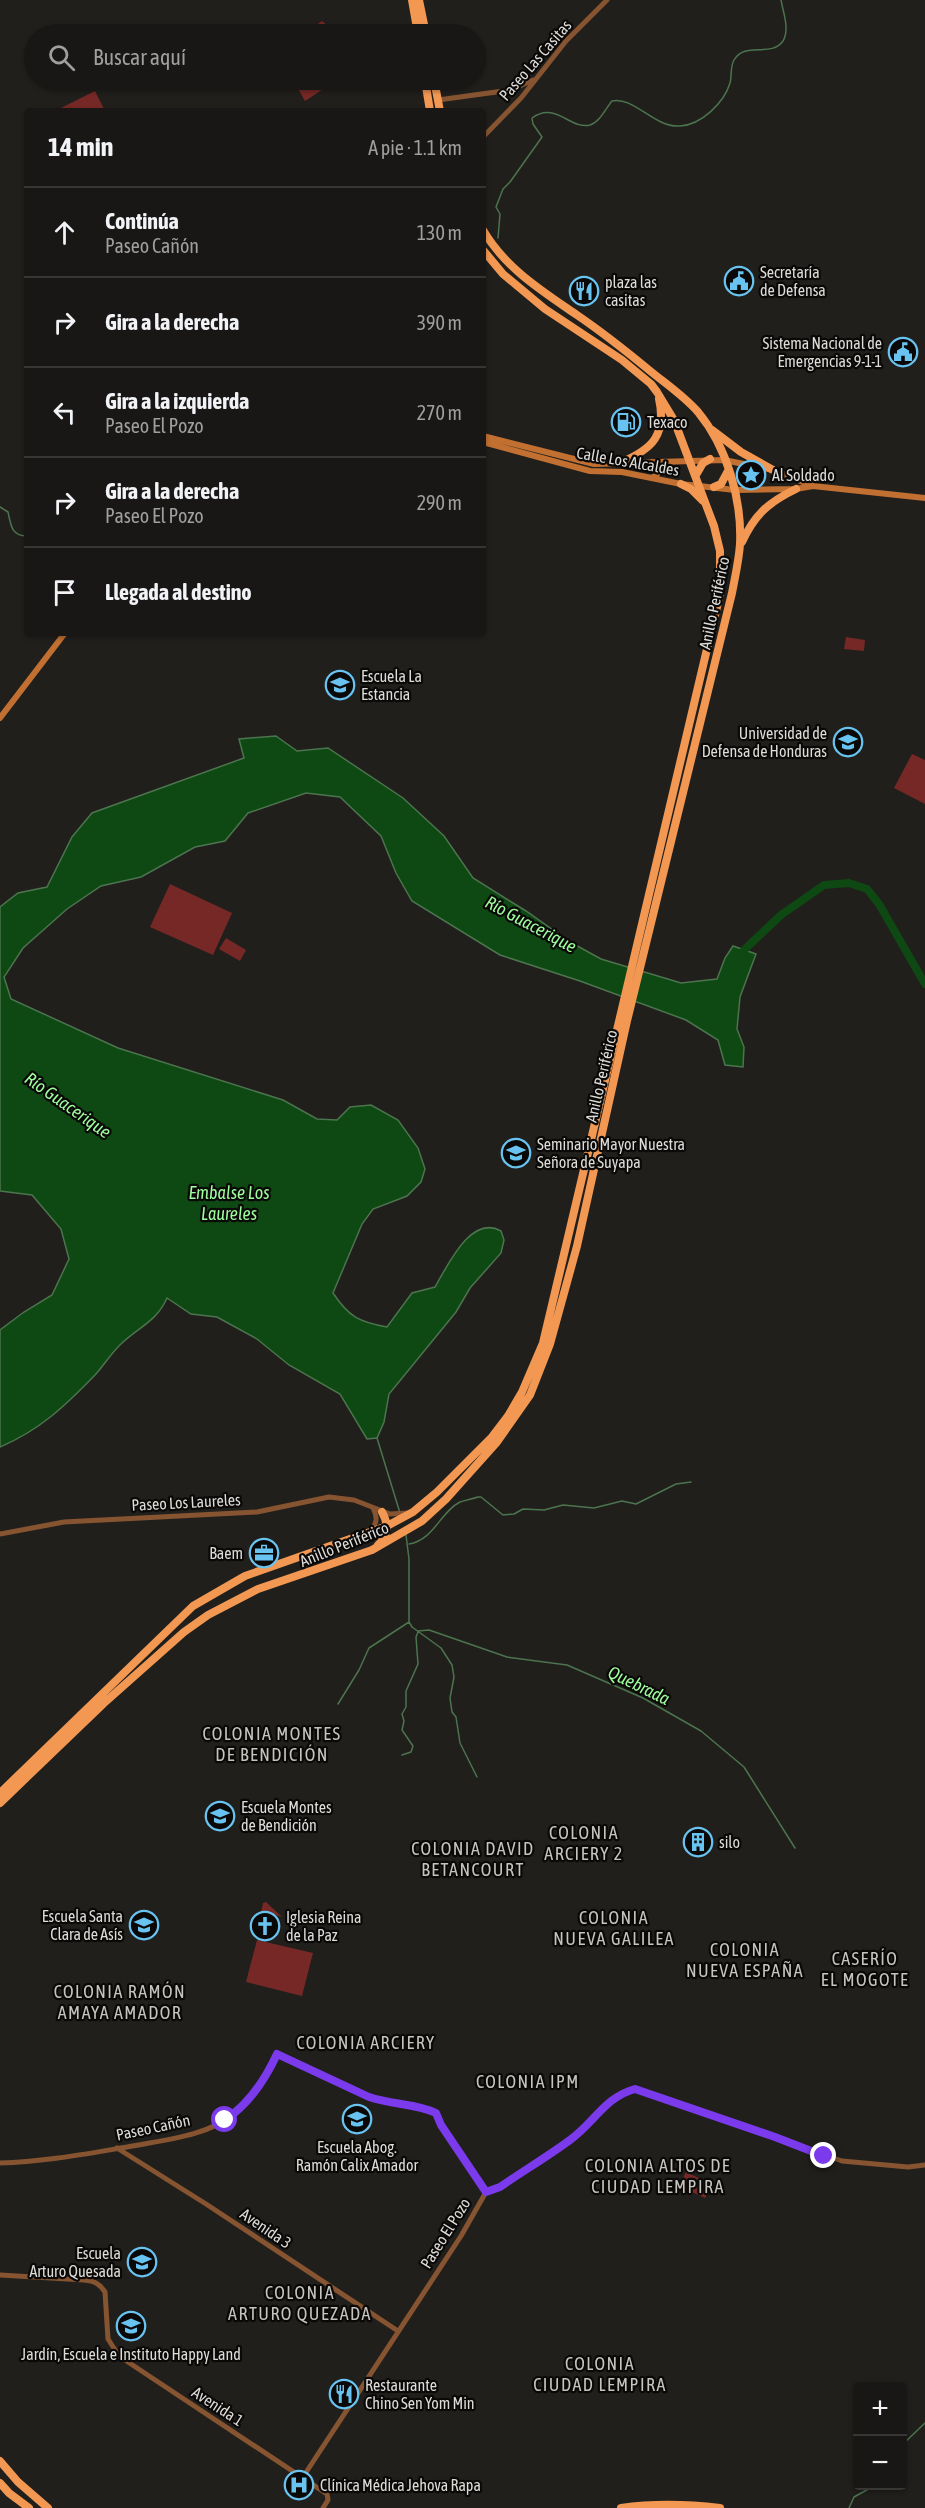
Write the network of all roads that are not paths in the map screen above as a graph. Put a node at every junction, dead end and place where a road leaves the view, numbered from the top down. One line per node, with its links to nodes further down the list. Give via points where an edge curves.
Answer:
1 (412, 0): 4 (highway)
2 (419, 0): 5 (highway)
3 (607, 0): 6 (street, Paseo Las Casitas)
4 (416, 24)
5 (424, 24)
6 (539, 75): 9 (street); 10 (street, Paseo Las Casitas)
7 (427, 90): 12 (highway)
8 (436, 90): 11 (highway)
9 (511, 90): 10 (street); 11 (street)
10 (521, 98): 14 (street, Paseo Las Casitas)
11 (438, 100): 13 (highway)
12 (430, 108)
13 (439, 108)
14 (486, 134)
15 (486, 234): 18 (highway, Anillo Periférico, via 524,278 596,328 684,398)
16 (486, 254): 17 (highway, Anillo Periférico, via 503,274 545,309 622,360)
17 (657, 392): 21 (highway, Anillo Periférico); 25 (highway, via 661,410 656,439 643,453)
18 (710, 428): 24 (highway, Anillo Periférico); 26 (highway)
19 (486, 437): 25 (main road, Calle Los Alcaldes, via 589,463)
20 (486, 443): 29 (main road, Calle Los Alcaldes, via 590,471)
21 (690, 459): 22 (main road, Calle Los Alcaldes); 23 (main road, Calle Los Alcaldes); 28 (highway, Anillo Periférico)
22 (710, 459): 24 (main road); 28 (highway, via 698,468)
23 (649, 460): 25 (main road, Calle Los Alcaldes); 29 (main road, via 660,469)
24 (724, 460): 26 (main road); 27 (highway, Anillo Periférico)
25 (622, 462)
26 (773, 470): 32 (main road)
27 (729, 471): 33 (highway); 35 (highway, Anillo Periférico)
28 (696, 476): 31 (highway, Anillo Periférico)
29 (652, 477): 30 (main road, Calle Los Alcaldes)
30 (681, 484): 31 (main road, Calle Los Alcaldes); 37 (highway, via 696,493)
31 (699, 486): 33 (main road); 37 (highway, Anillo Periférico)
32 (813, 486): 34 (main road); 36 (main road)
33 (714, 487): 35 (main road)
34 (796, 489): 35 (main road); 38 (highway, via 764,508 751,522)
35 (735, 490): 38 (highway, Anillo Periférico)
36 (925, 498)
37 (707, 508): 43 (highway, Anillo Periférico, via 720,551 720,594)
38 (740, 546): 43 (highway, Anillo Periférico, via 732,594)
39 (62, 636): 41 (main road)
40 (62, 636): 42 (main road)
41 (0, 712)
42 (0, 718)
43 (643, 939): 44 (highway, Anillo Periférico)
44 (624, 1021): 47 (highway, Anillo Periférico, via 543,1343 522,1392 492,1437); 51 (highway, Anillo Periférico, via 575,1253 550,1344 530,1395 497,1442 446,1499 422,1521)
45 (372, 1507): 46 (street, Paseo Los Laureles); 49 (street, Paseo Los Laureles, via 347,1498 328,1497 257,1512 64,1522); 50 (street, via 377,1518)
46 (382, 1512): 47 (street, Paseo Los Laureles); 48 (highway)
47 (413, 1512): 48 (highway, Anillo Periférico)
48 (387, 1526): 50 (highway, Anillo Periférico); 51 (highway, via 383,1540)
49 (0, 1534)
50 (368, 1534): 52 (highway, Anillo Periférico)
51 (372, 1550): 53 (highway, Anillo Periférico)
52 (273, 1566): 53 (highway, via 267,1577); 54 (highway, Anillo Periférico, via 229,1584 188,1610)
53 (274, 1584): 55 (highway, Anillo Periférico, via 224,1606 184,1632)
54 (0, 1793)
55 (0, 1803)
56 (117, 2148): 57 (street, Paseo Cañón, via 73,2157); 59 (street, Paseo Cañón, via 188,2136 225,2120 264,2080 277,2054 384,2103 416,2106 436,2113); 61 (street, Avenida 3)
57 (0, 2163)
58 (925, 2165): 59 (street, Paseo El Pozo, via 842,2161 635,2089 606,2103 571,2140 500,2187)
59 (486, 2192): 61 (street, Paseo El Pozo)
60 (0, 2275): 63 (street, Avenida 1, via 95,2282 105,2292 108,2338 119,2356)
61 (398, 2331): 63 (street, Paseo El Pozo)
62 (0, 2461): 66 (highway)
63 (303, 2477): 67 (street, via 327,2494)
64 (0, 2483): 65 (highway)
65 (29, 2508)
66 (48, 2508)
67 (323, 2508)
68 (621, 2508): 69 (highway, via 689,2504)
69 (720, 2508)

